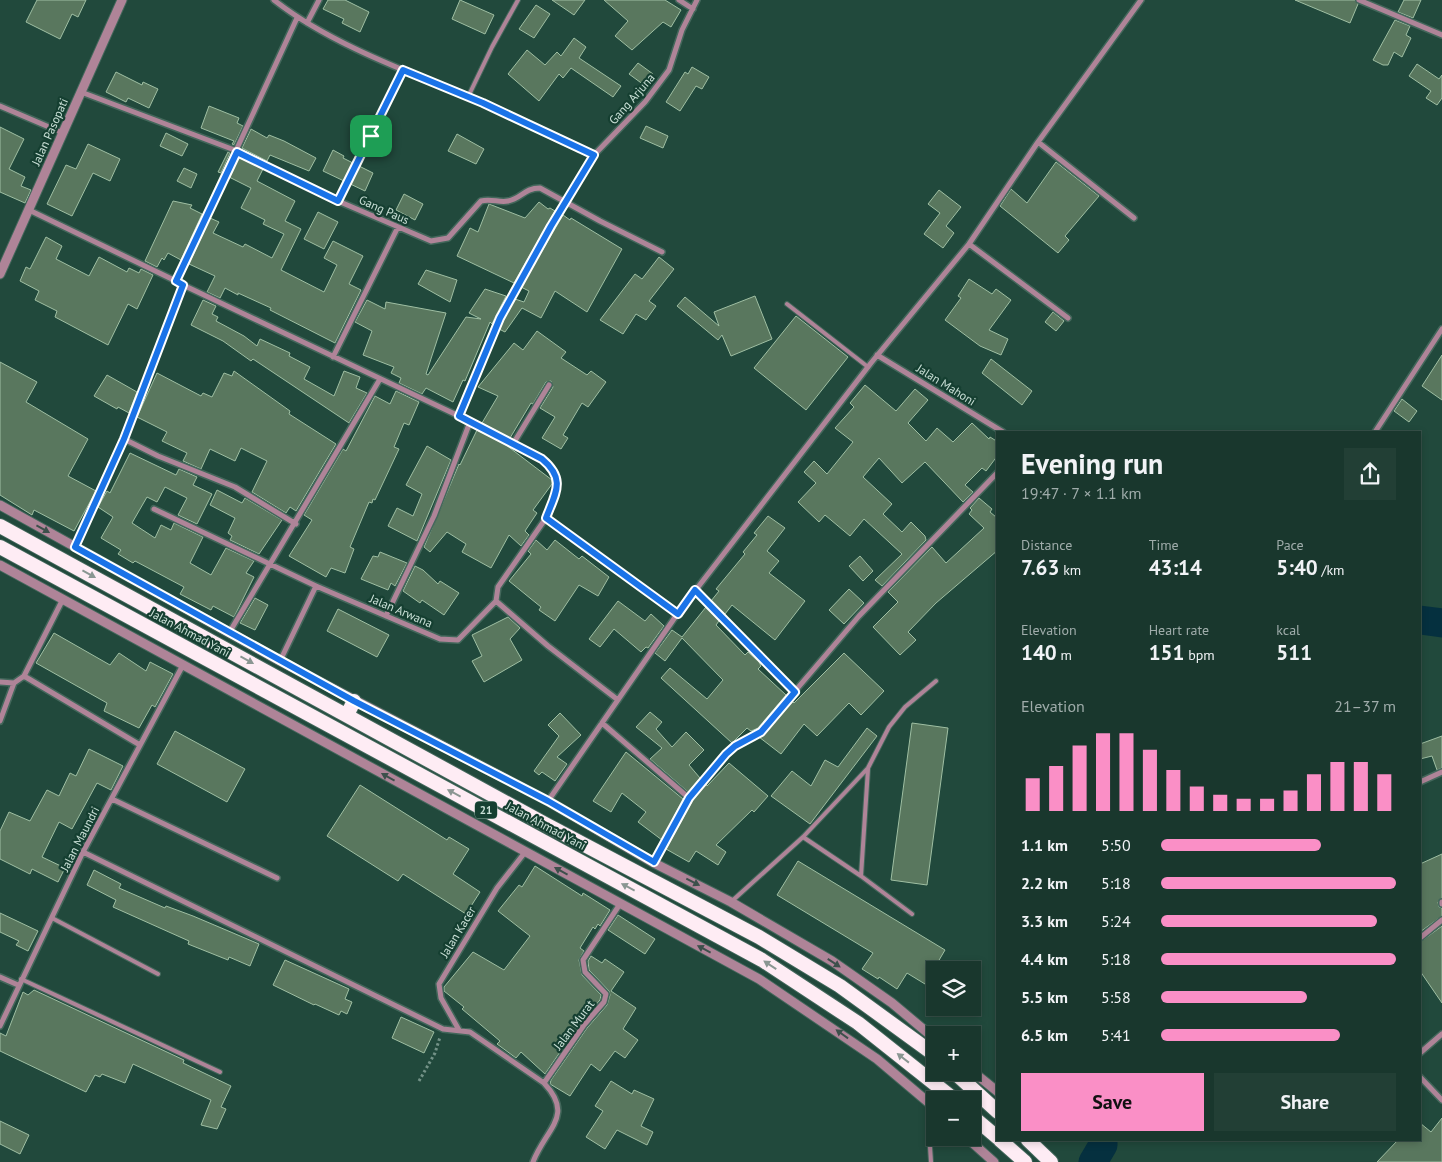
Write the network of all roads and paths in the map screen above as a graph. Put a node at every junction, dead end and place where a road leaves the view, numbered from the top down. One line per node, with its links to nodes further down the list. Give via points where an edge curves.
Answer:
1 (122, 0): 14 (street, Jalan Pasopati)
2 (274, 0): 10 (street)
3 (319, 0): 11 (street)
4 (518, 0): 15 (lane)
5 (679, 0): 9 (street)
6 (697, 0): 9 (street, Gang Arjuna)
7 (1142, 0): 18 (street)
8 (1359, 0): 12 (street)
9 (693, 9): 20 (street, Gang Arjuna, via 682,30 669,70 656,90)
10 (297, 18): 11 (street); 19 (street)
11 (307, 23): 13 (street)
12 (1442, 35)
13 (403, 70): 15 (street); 21 (path)
14 (82, 92): 17 (street, Jalan Pasopati); 19 (street, Gang Paus)
15 (468, 97): 20 (street)
16 (0, 106): 17 (street)
17 (63, 133): 23 (street, Jalan Pasopati)
18 (1038, 142): 24 (street); 26 (street)
19 (237, 152): 21 (street, Gang Paus); 29 (street)
20 (594, 155): 22 (street, Gang Arjuna)
21 (338, 201): 25 (street, Gang Paus)
22 (565, 201): 25 (street, Gang Paus, via 540,188 532,188 509,201 488,199 476,205 448,238 436,241); 27 (street, Gang Paus); 39 (street, Gang Arjuna, via 500,318)
23 (29, 210): 28 (street, Jalan Pasopati); 29 (street)
24 (1134, 218)
25 (398, 227): 35 (street)
26 (969, 244): 32 (street); 34 (street)
27 (662, 252)
28 (0, 274)
29 (176, 281): 30 (street)
30 (183, 285): 35 (street); 43 (street)
31 (787, 304): 36 (lane)
32 (1068, 318)
33 (1442, 328): 42 (street)
34 (878, 355): 36 (street); 41 (street, Jalan Mahoni)
35 (333, 357): 37 (street)
36 (868, 366): 56 (street)
37 (380, 378): 39 (street); 49 (street)
38 (549, 385): 44 (street)
39 (459, 416): 40 (street)
40 (470, 422): 44 (street); 60 (street, via 434,516)
41 (1001, 431)
42 (1376, 431)
43 (124, 439): 49 (street, via 236,487); 52 (street)
44 (513, 444): 48 (street, Jalan Arwana, via 542,459 552,467 558,479)
45 (996, 474): 68 (street, via 859,616)
46 (0, 505): 52 (street, one-way to 52)
47 (154, 509): 53 (street, Jalan Arwana)
48 (546, 518): 58 (street, Jalan Arwana, via 498,588); 59 (street)
49 (296, 524): 53 (street)
50 (0, 526): 71 (highway, Jalan Ahmad Yani / 21, one-way to 71)
51 (0, 547): 83 (highway, Jalan Ahmad Yani / 21, one-way to 51)
52 (75, 547): 61 (street)
53 (271, 565): 55 (street, Jalan Arwana); 61 (street)
54 (0, 566): 57 (street)
55 (316, 586): 60 (street, Jalan Arwana); 62 (street)
56 (695, 590): 59 (street); 68 (street)
57 (63, 599): 63 (street); 64 (street)
58 (496, 601): 60 (street, Jalan Arwana, via 458,640 440,639); 69 (street)
59 (678, 614): 69 (street)
60 (386, 616)
61 (229, 634): 62 (street)
62 (280, 661): 70 (street)
63 (183, 665): 74 (street, Jalan Maundri); 85 (street, one-way to 63)
64 (24, 676): 67 (street); 74 (street)
65 (936, 681): 75 (lane, via 905,707 888,727)
66 (0, 682): 67 (street)
67 (14, 683): 72 (street)
68 (795, 692): 78 (street, via 761,732 726,754)
69 (618, 700): 73 (street)
70 (354, 701): 71 (highway); 80 (street)
71 (348, 715): 81 (highway, Jalan Ahmad Yani / 21)
72 (0, 721)
73 (602, 723): 78 (street); 80 (street)
74 (140, 745): 79 (street, Jalan Maundri)
75 (868, 768): 82 (lane); 87 (lane)
76 (1442, 772): 77 (street)
77 (1421, 782)
78 (689, 798): 86 (street)
79 (112, 799): 84 (street, Jalan Maundri); 88 (street)
80 (548, 801): 86 (street)
81 (546, 824): 83 (highway); 104 (highway, Jalan Ahmad Yani / 21, via 760,937 840,986)
82 (803, 837): 87 (lane); 89 (lane)
83 (539, 839): 113 (highway, Jalan Ahmad Yani / 21, one-way to 83, via 858,1023 762,960)
84 (83, 852): 92 (street, Jalan Maundri); 100 (street)
85 (526, 852): 90 (street, one-way to 85); 101 (street, Jalan Kacer, via 497,888 439,984 442,998)
86 (654, 862): 89 (street, one-way to 89)
87 (861, 876): 91 (lane)
88 (277, 878)
89 (731, 902): 102 (street, one-way to 102, via 832,961)
90 (620, 904): 111 (street, Jalan Murat, via 582,965 606,994 604,1002); 114 (street, one-way to 90, via 877,1059 768,985)
91 (912, 914)
92 (52, 918): 95 (lane); 97 (street, Jalan Maundri)
93 (1442, 920): 94 (street)
94 (1421, 937)
95 (158, 974)
96 (0, 977): 98 (street)
97 (21, 980): 98 (street, Jalan Maundri); 106 (lane)
98 (18, 986): 99 (street, Jalan Maundri)
99 (0, 1026)
100 (443, 1029): 101 (street); 109 (path, via 435,1053)
101 (459, 1030): 111 (street, via 470,1032)
102 (926, 1031)
103 (1442, 1034): 105 (street)
104 (926, 1048)
105 (1421, 1052)
106 (220, 1072)
107 (981, 1078): 112 (street)
108 (1421, 1078): 115 (street)
109 (419, 1081)
110 (964, 1081): 116 (highway)
111 (544, 1083): 122 (street, via 556,1096 559,1113)
112 (996, 1090)
113 (944, 1091)
114 (926, 1100)
115 (1442, 1100)
116 (996, 1110)
117 (981, 1124): 118 (highway)
118 (996, 1136)
119 (1001, 1141): 125 (highway)
120 (930, 1146): 123 (lane)
121 (977, 1146): 124 (street)
122 (533, 1162)
123 (931, 1162)
124 (994, 1162)
125 (1025, 1162)

